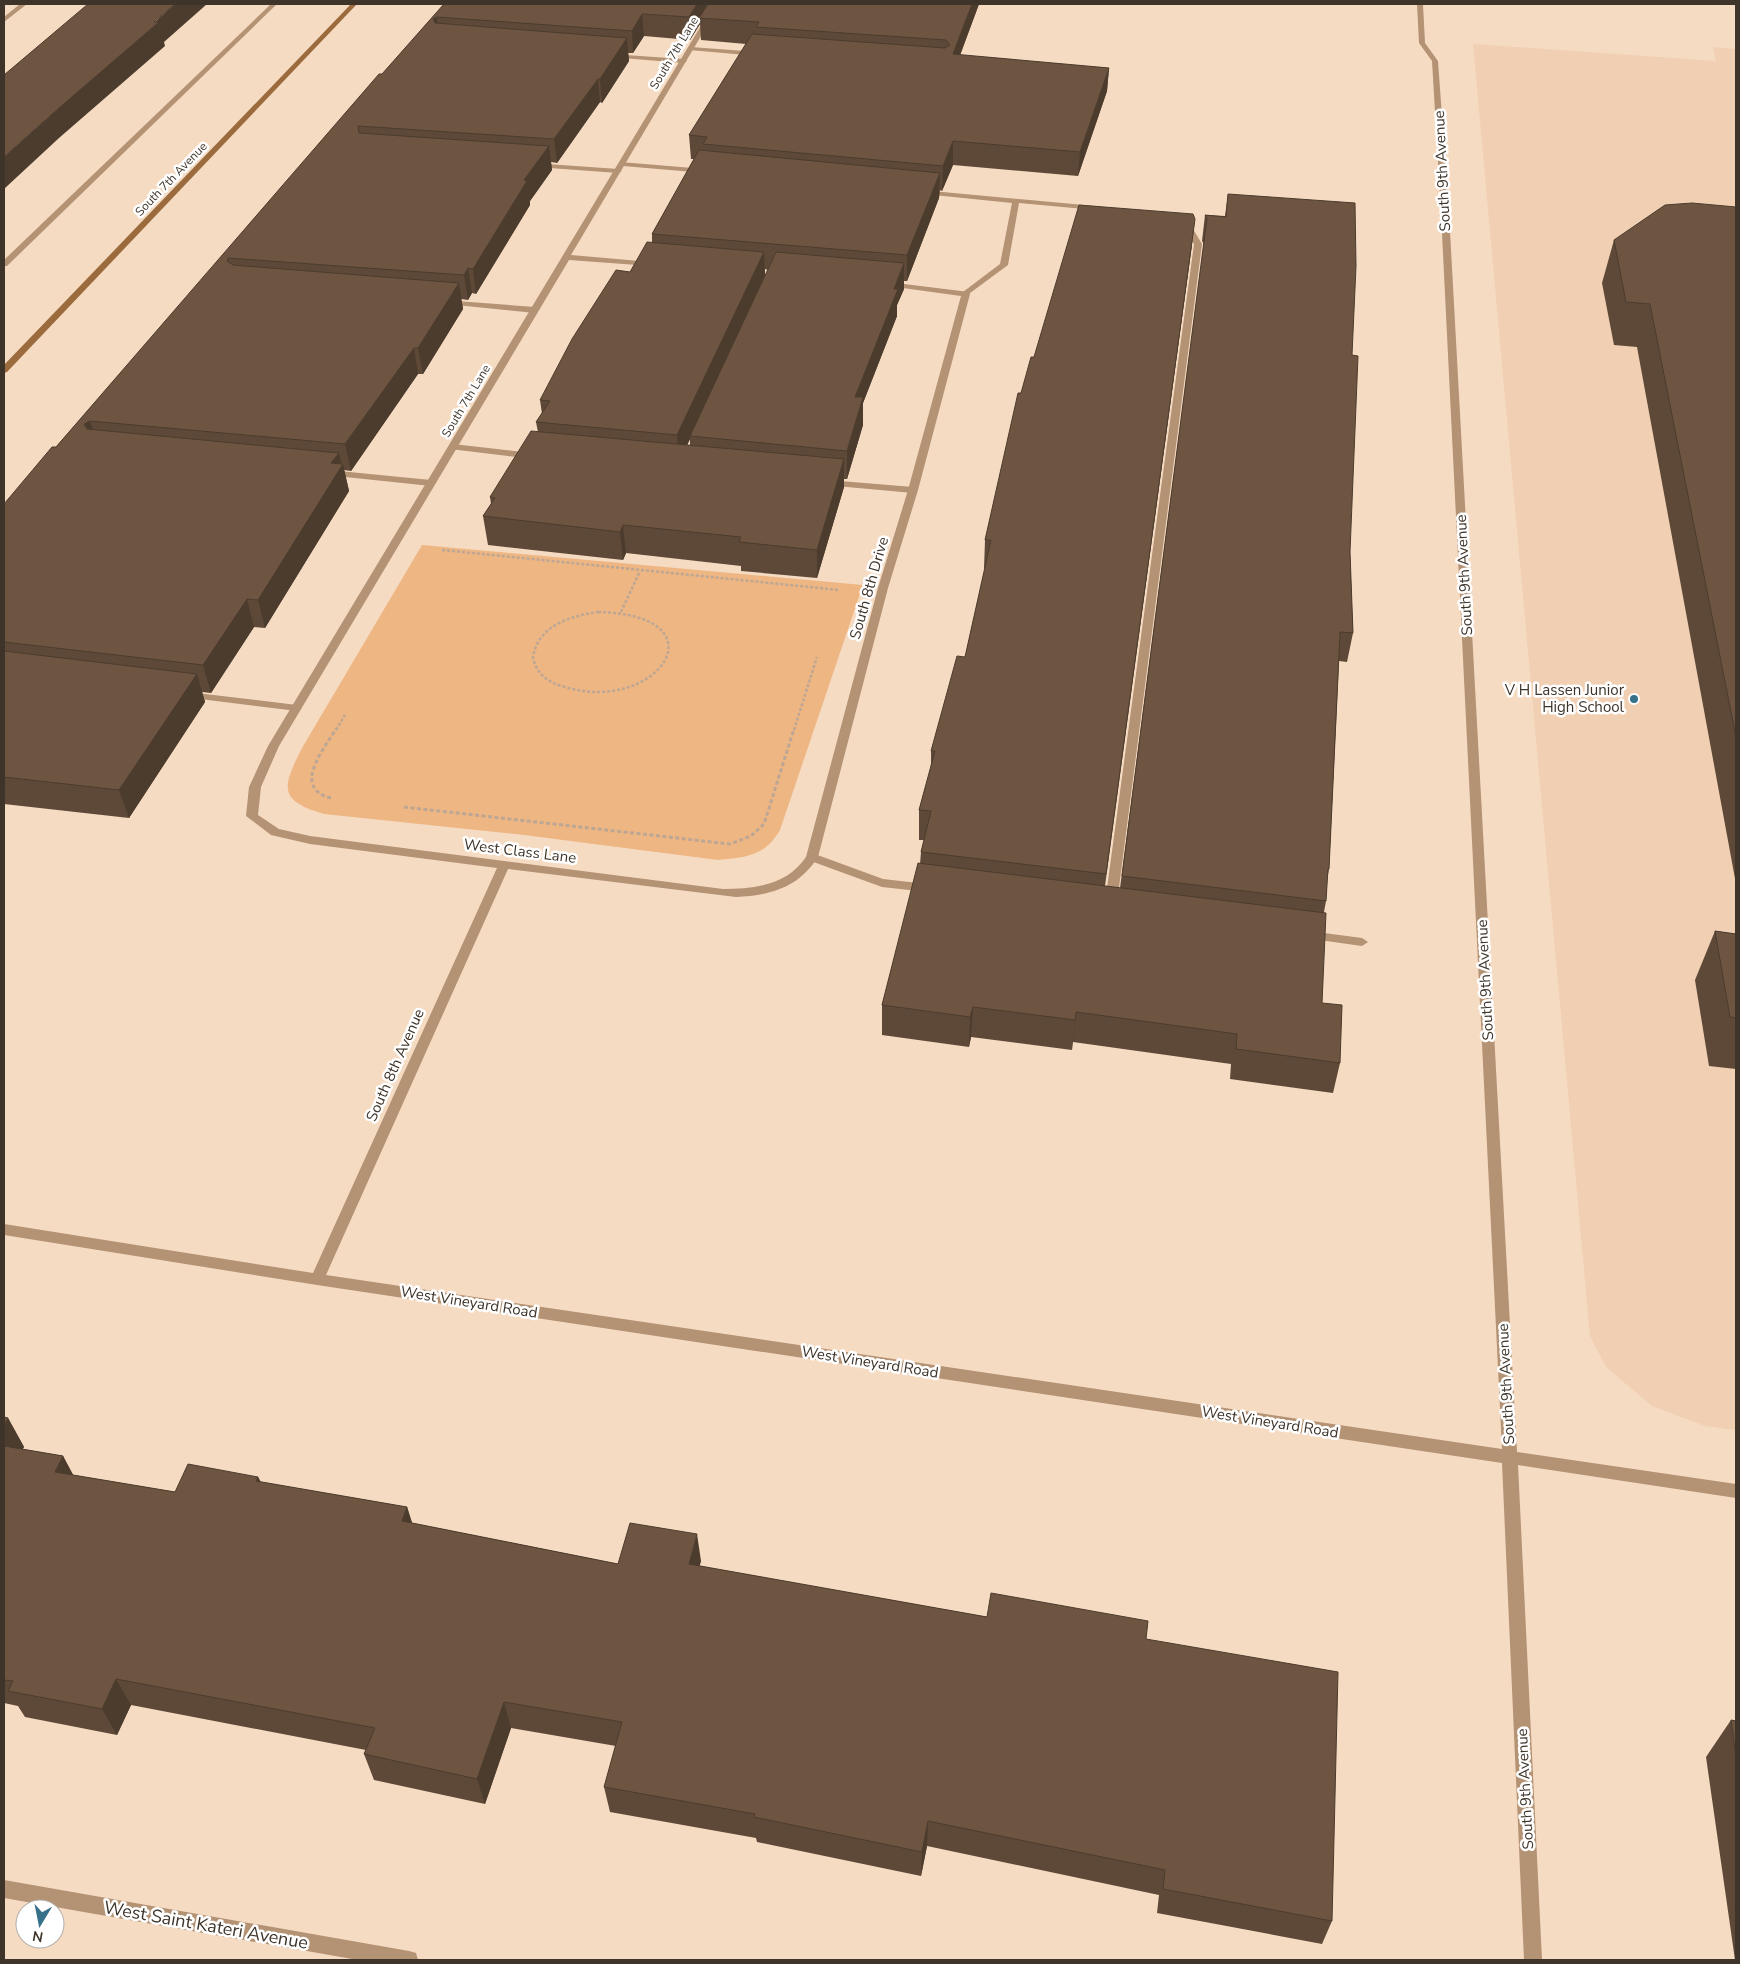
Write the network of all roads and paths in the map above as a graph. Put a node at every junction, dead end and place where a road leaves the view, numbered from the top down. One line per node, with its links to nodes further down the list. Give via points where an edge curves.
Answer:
1 (24, 4): 6 (street)
2 (274, 4): 19 (street)
3 (354, 4): 25 (main road, South 7th Avenue)
4 (717, 4): 7 (street, South 7th Lane)
5 (1420, 4): 52 (street, South 9th Avenue, via 1422,43 1435,61 1444,194)
6 (4, 20)
7 (691, 49): 8 (street); 10 (street, South 7th Lane)
8 (763, 54)
9 (598, 55): 10 (street)
10 (684, 61): 12 (street, South 7th Lane)
11 (529, 164): 12 (street)
12 (620, 167): 13 (street); 18 (street, South 7th Lane)
13 (713, 172)
14 (918, 191): 15 (street)
15 (1016, 200): 16 (street); 22 (street, via 1004,265)
16 (1101, 209)
17 (1173, 221): 47 (street, via 1188,226 1198,244)
18 (567, 257): 20 (street); 24 (street, South 7th Lane)
19 (4, 264)
20 (665, 265)
21 (878, 283): 22 (street)
22 (966, 294): 31 (street, South 8th Drive)
23 (438, 302): 24 (street)
24 (535, 310): 26 (street, South 7th Lane)
25 (4, 370)
26 (453, 448): 27 (street); 30 (street, South 7th Lane)
27 (546, 457)
28 (317, 472): 30 (street)
29 (813, 481): 31 (street)
30 (432, 482): 38 (street, South 7th Lane)
31 (913, 490): 43 (street, South 8th Drive)
32 (442, 550): 33 (path)
33 (640, 571): 34 (path, via 839,590); 35 (path)
34 (836, 599)
35 (621, 612): 35 (path, via 575,616 556,624 540,635 532,650 533,664 542,676 559,686 580,691 629,687 649,678 660,669 668,655 668,641 660,629 645,619)
36 (818, 655): 41 (path, via 764,824 748,840 724,844)
37 (172, 693): 38 (street)
38 (297, 708): 42 (street, South 7th Lane, via 256,779 251,800)
39 (314, 790): 40 (path, via 322,796)
40 (336, 799)
41 (395, 806)
42 (252, 816): 44 (street, West Class Lane, via 276,832 310,840)
43 (812, 857): 45 (street, South 8th Drive, via 806,870); 46 (street, via 882,883)
44 (504, 865): 45 (street, West Class Lane, via 723,893 745,894); 51 (street, South 8th Avenue)
45 (788, 882)
46 (941, 890)
47 (1110, 910)
48 (1294, 933): 49 (street)
49 (1362, 942)
50 (4, 1230): 51 (street, West Vineyard Road)
51 (318, 1279): 52 (street, West Vineyard Road)
52 (1510, 1458): 53 (street, West Vineyard Road); 56 (street, South 9th Avenue)
53 (1736, 1491)
54 (4, 1889): 55 (street, West Saint Kateri Avenue)
55 (409, 1960)
56 (1533, 1960)

